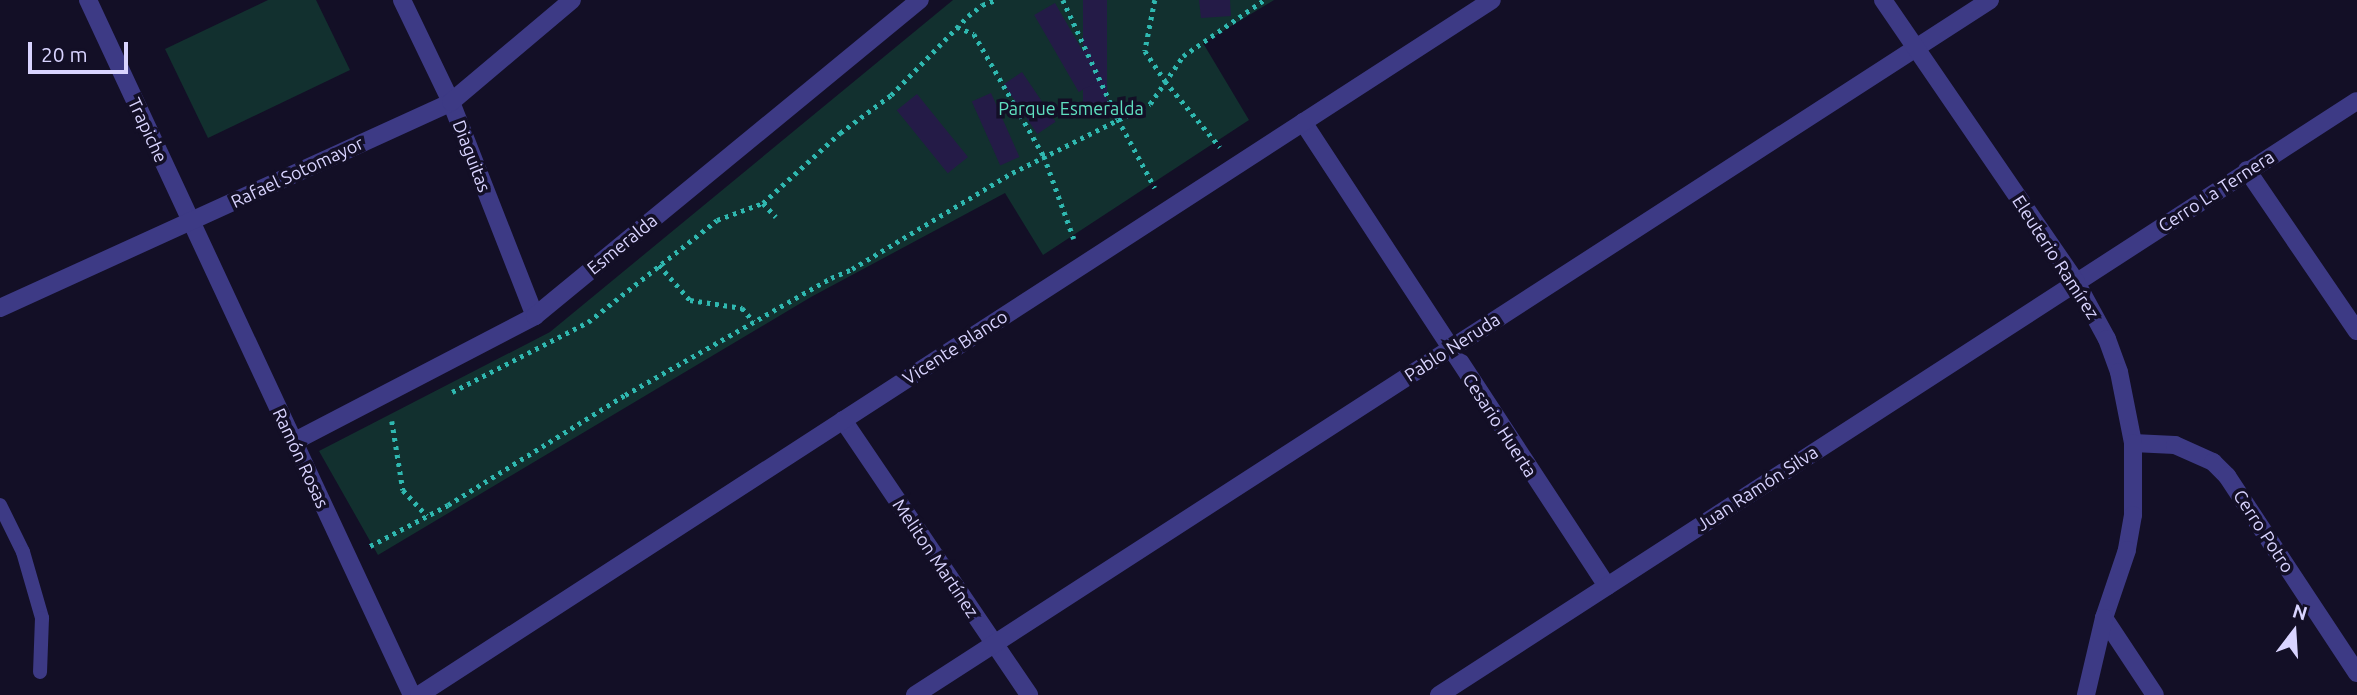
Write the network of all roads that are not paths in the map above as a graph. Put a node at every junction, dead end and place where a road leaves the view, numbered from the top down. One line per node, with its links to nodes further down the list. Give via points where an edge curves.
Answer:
1 (89, 0): 13 (street, Trapiche)
2 (402, 0): 9 (street, Diaguitas)
3 (572, 0): 9 (street, Rafael Sotomayor)
4 (920, 0): 16 (street, Esmeralda)
5 (1492, 0): 11 (street, Vicente Blanco)
6 (1883, 0): 8 (street, Eleuterio Ramírez)
7 (1990, 0): 8 (street, Pablo Neruda)
8 (1913, 48): 14 (street, Eleuterio Ramírez); 18 (street, Pablo Neruda)
9 (451, 102): 13 (street, Rafael Sotomayor); 16 (street, Diaguitas)
10 (2357, 102): 12 (street, Cerro La Ternera)
11 (1303, 122): 18 (street, Cesario Huerta); 19 (street, Vicente Blanco)
12 (2247, 170): 14 (street, Cerro La Ternera); 17 (street)
13 (190, 221): 15 (street, Rafael Sotomayor); 20 (street, Ramón Rosas)
14 (2076, 282): 21 (street, Eleuterio Ramírez, via 2119,372); 23 (street, Juan Ramón Silva)
15 (0, 308)
16 (535, 316): 20 (street, Esmeralda)
17 (2357, 331)
18 (1450, 348): 23 (street, Cesario Huerta); 25 (street, Pablo Neruda)
19 (843, 420): 25 (street, Meliton Martínez); 29 (street, Vicente Blanco)
20 (293, 442): 28 (street, Ramón Rosas)
21 (2133, 443): 24 (street, Eleuterio Ramírez, via 2133,515 2127,550); 27 (street, Cerro Potro, via 2175,445 2204,457 2227,476)
22 (0, 505): 26 (lane, via 23,552 42,618)
23 (1606, 586): 32 (street, Juan Ramón Silva)
24 (2104, 618): 33 (street, Eleuterio Ramírez); 34 (street)
25 (994, 644): 30 (street, Pablo Neruda); 31 (street, Meliton Martínez)
26 (40, 672)
27 (2357, 673)
28 (412, 695)
29 (419, 695)
30 (915, 695)
31 (1029, 695)
32 (1439, 695)
33 (2086, 695)
34 (2155, 695)

